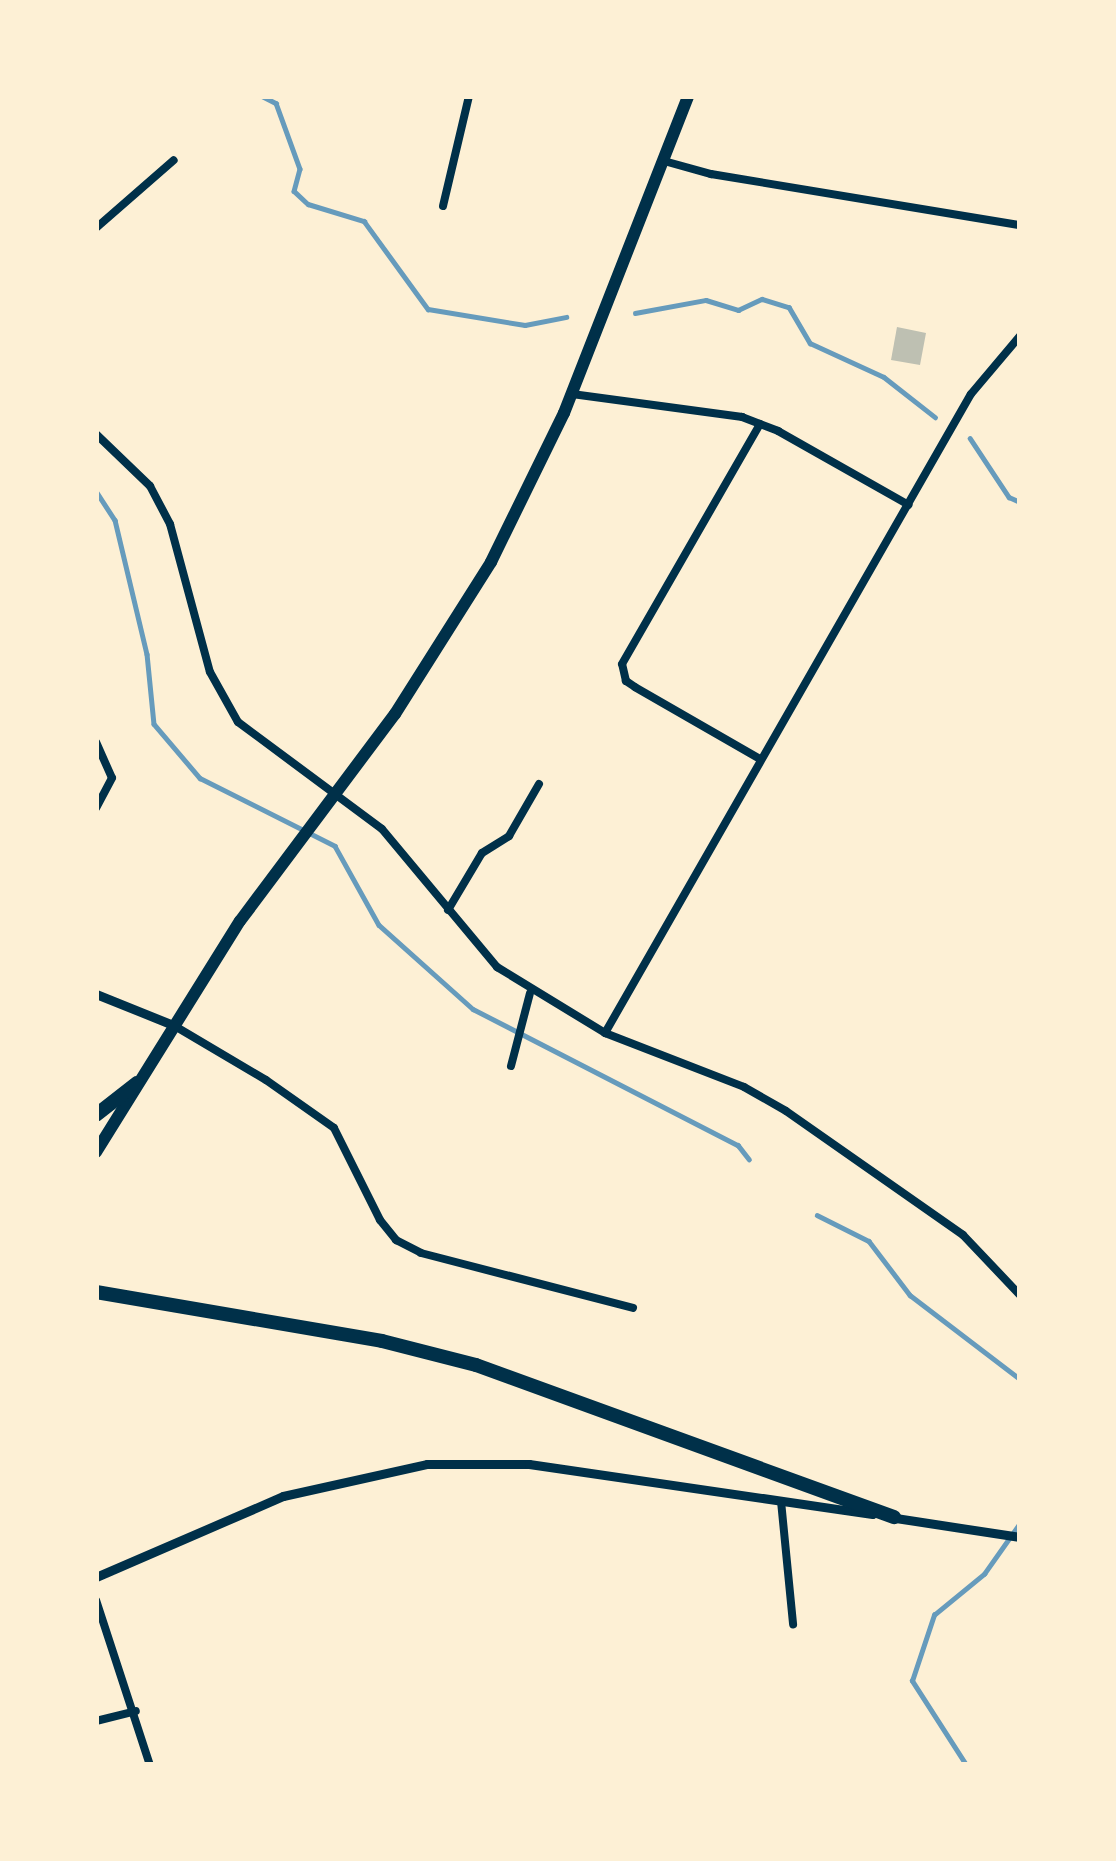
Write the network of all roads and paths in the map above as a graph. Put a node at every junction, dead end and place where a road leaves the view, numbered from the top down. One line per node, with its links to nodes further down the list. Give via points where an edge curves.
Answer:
1 (456, 96): 3 (street)
2 (688, 96): 5 (main road)
3 (468, 100): 6 (street)
4 (174, 160): 8 (street)
5 (662, 160): 7 (street); 10 (main road)
6 (443, 206)
7 (1020, 225)
8 (96, 228)
9 (1020, 336): 13 (street, via 971,394)
10 (572, 394): 11 (street, via 724,412); 17 (main road, via 455,624)
11 (760, 424): 13 (street); 15 (street, via 622,664 626,681)
12 (96, 434): 17 (street, via 150,486 170,524 201,643 228,708 259,741)
13 (909, 505): 15 (street)
14 (96, 742): 18 (street, via 112,778)
15 (760, 759): 23 (street)
16 (538, 784): 19 (street, via 509,836 482,853)
17 (336, 792): 19 (street, via 382,829); 22 (main road)
18 (96, 808)
19 (448, 910): 20 (street)
20 (530, 993): 23 (street); 24 (street)
21 (96, 994): 22 (street)
22 (173, 1025): 25 (main road); 30 (street, via 334,1128 396,1240)
23 (604, 1033): 29 (street, via 786,1111 963,1235)
24 (511, 1066)
25 (137, 1083): 26 (highway); 27 (main road)
26 (96, 1115)
27 (96, 1152)
28 (96, 1292): 32 (highway, via 476,1365)
29 (1020, 1295)
30 (633, 1308)
31 (781, 1501): 32 (street); 34 (street, via 529,1464 407,1466 284,1496); 36 (street)
32 (894, 1517): 33 (street)
33 (1020, 1538)
34 (96, 1577)
35 (96, 1600): 37 (street)
36 (793, 1624)
37 (136, 1711): 38 (street); 39 (street)
38 (96, 1721)
39 (151, 1765)

